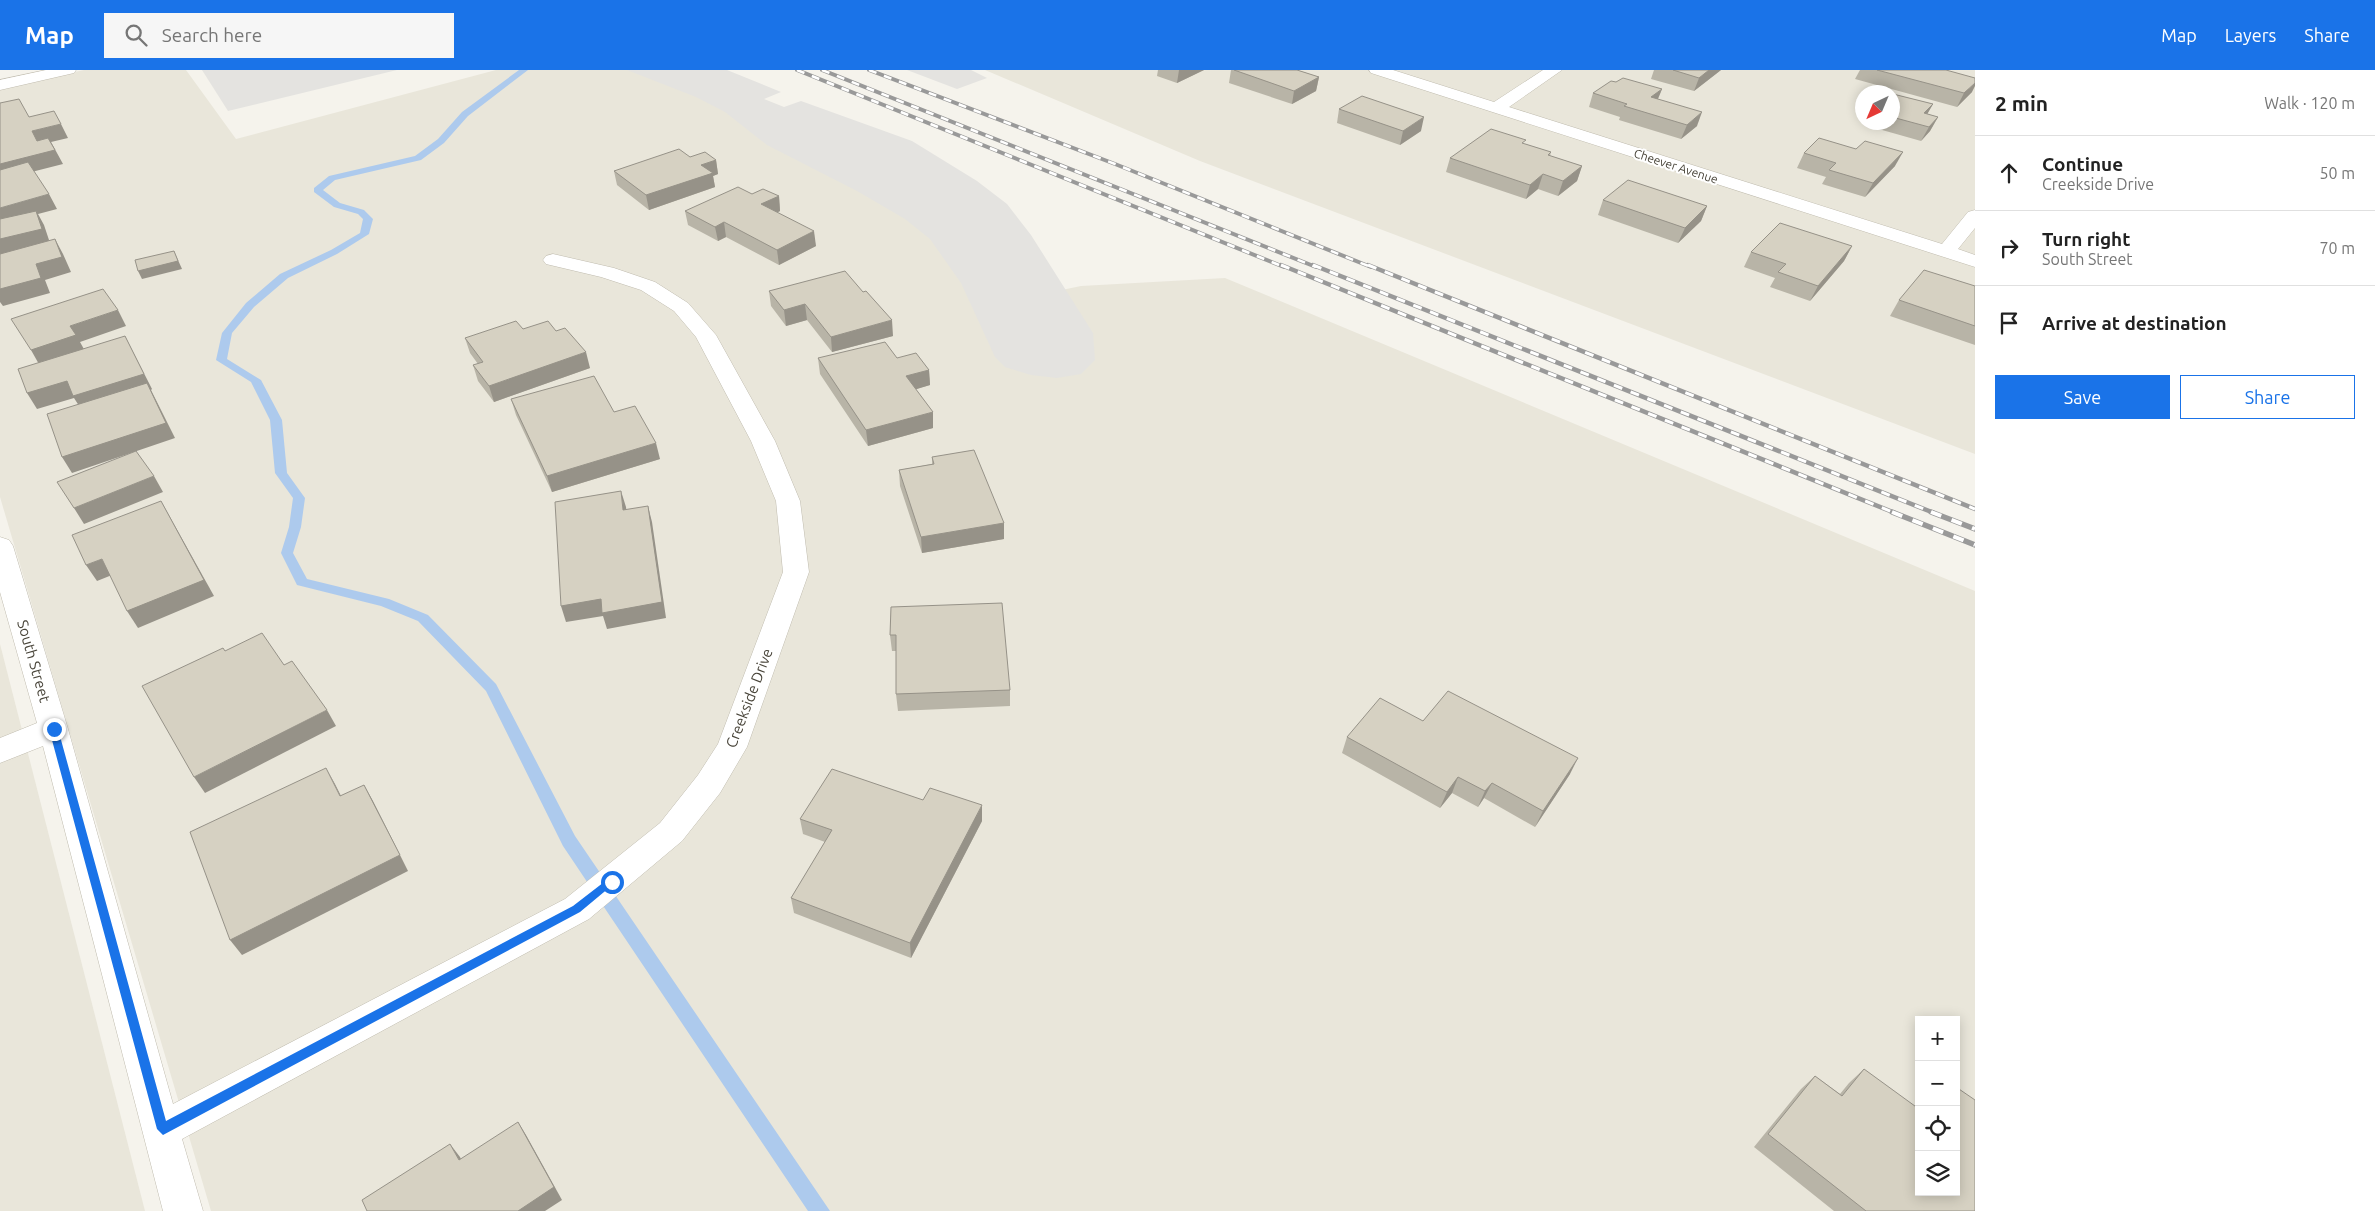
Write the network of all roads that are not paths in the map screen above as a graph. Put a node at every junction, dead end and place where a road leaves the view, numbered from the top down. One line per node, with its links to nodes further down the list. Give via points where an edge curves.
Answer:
1 (68, 70): 4 (street)
2 (1377, 70): 5 (street, Cheever Avenue)
3 (1554, 70): 5 (street)
4 (0, 85)
5 (1496, 108): 7 (street, Cheever Avenue)
6 (1975, 216): 7 (street)
7 (1946, 252): 9 (street, Cheever Avenue)
8 (553, 260): 13 (street, Creekside Drive, via 608,272 648,286 681,307 705,336 763,441 788,501 796,572 732,747 709,784 671,832 577,909)
9 (1975, 261)
10 (0, 546): 11 (street, South Street)
11 (54, 729): 12 (street); 13 (street, South Street)
12 (0, 751)
13 (163, 1129): 14 (street, South Street)
14 (184, 1211)

